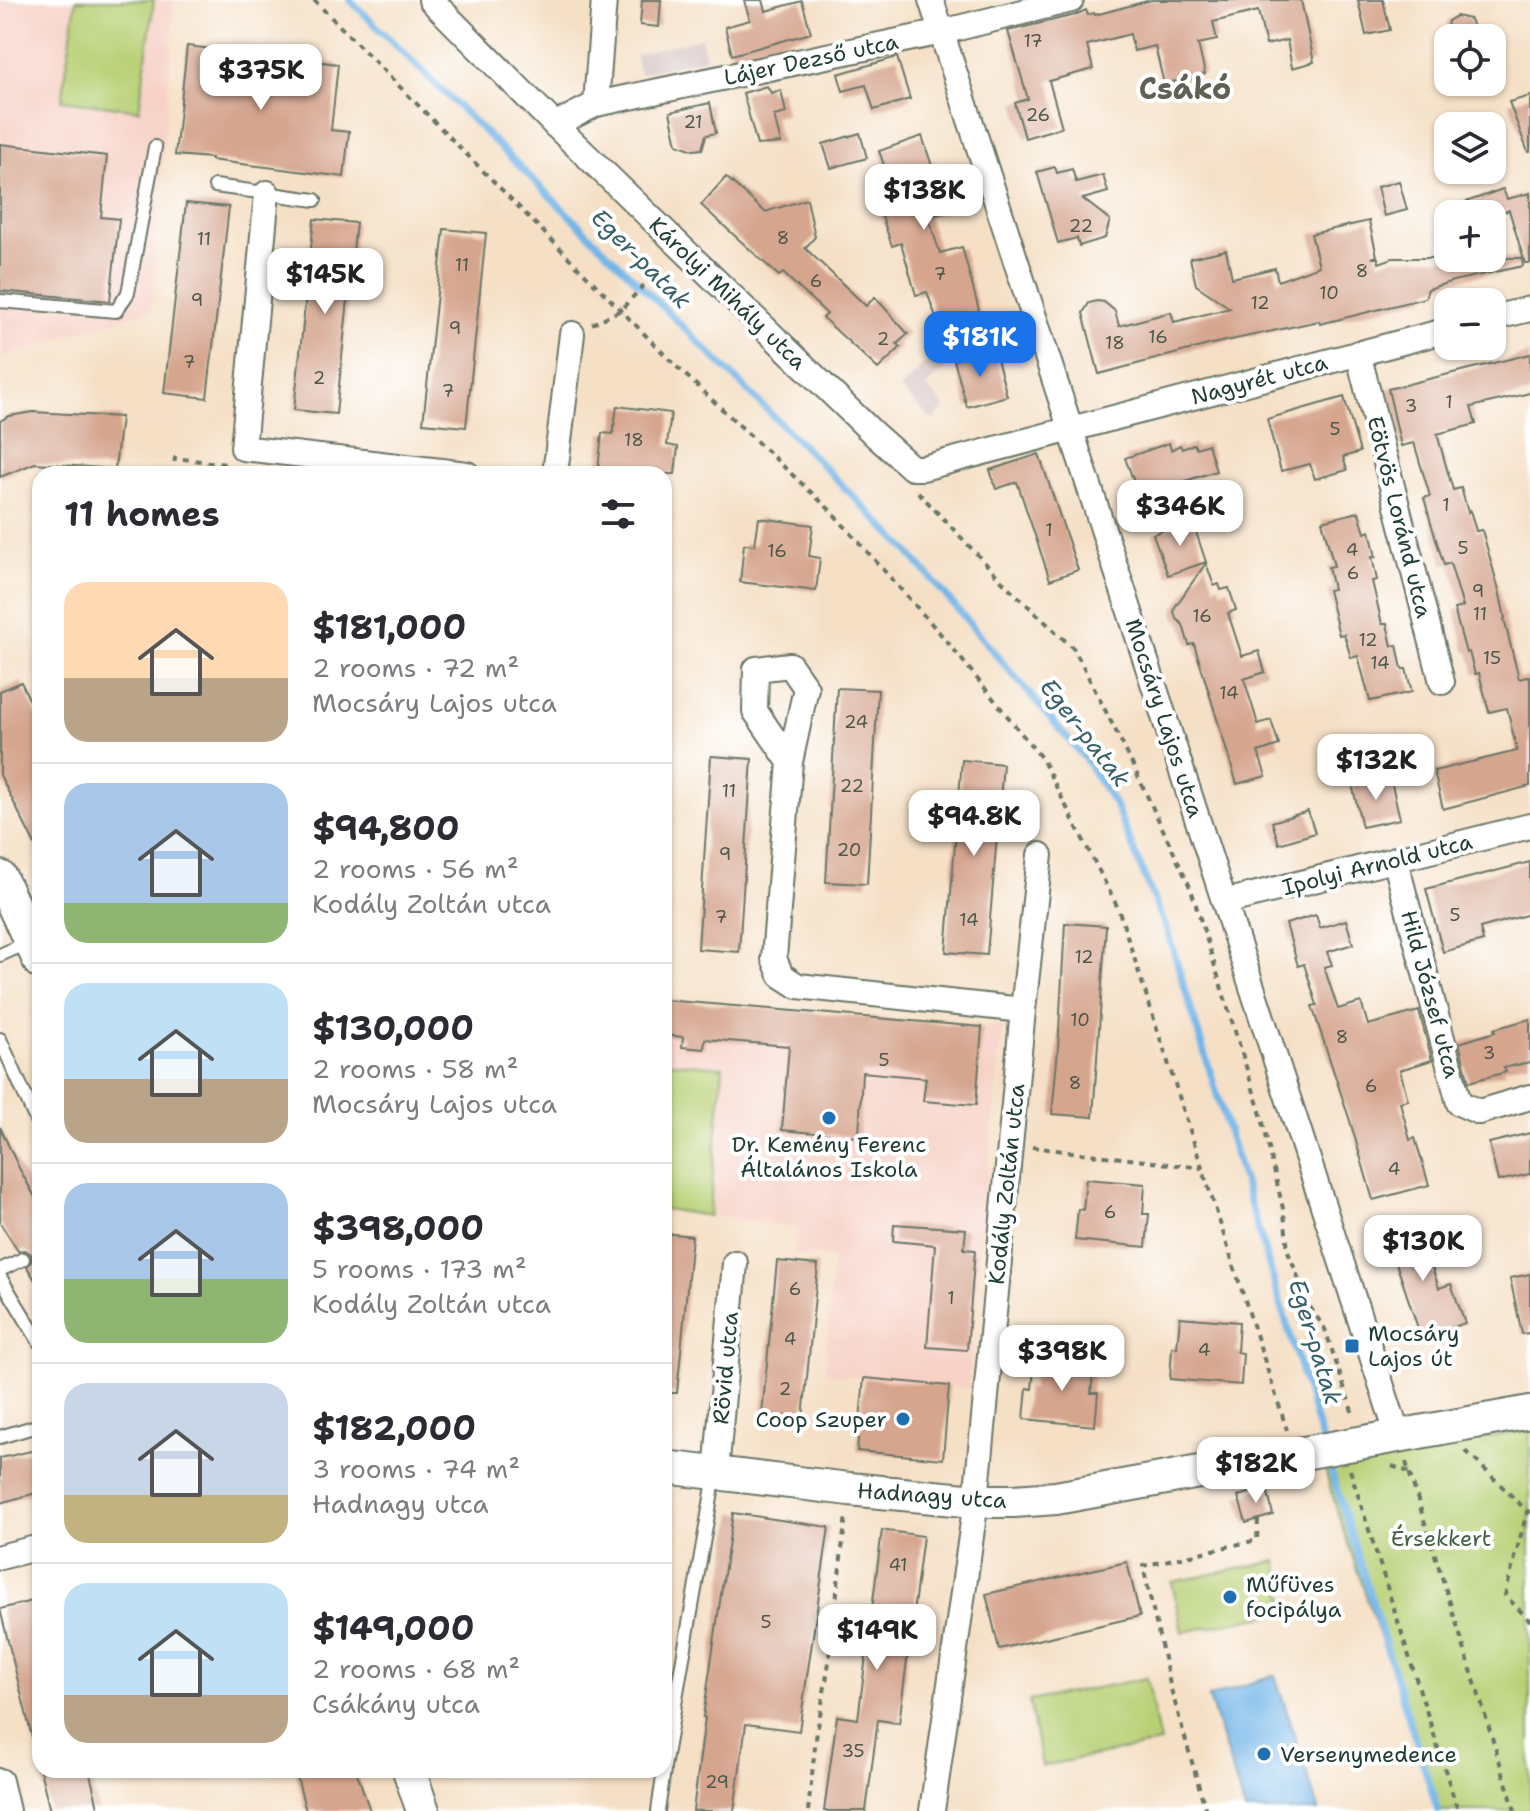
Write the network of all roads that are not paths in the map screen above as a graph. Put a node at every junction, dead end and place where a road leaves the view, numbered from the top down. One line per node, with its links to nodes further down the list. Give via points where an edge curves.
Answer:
1 (431, 0): 7 (street, Károlyi Mihály utca)
2 (604, 0): 6 (street)
3 (931, 0): 5 (street, Mocsáry Lajos utca)
4 (1071, 0): 5 (street, Lájer Dezső utca)
5 (942, 32): 6 (street, Lájer Dezső utca); 18 (street, Mocsáry Lajos utca)
6 (596, 104): 7 (street, Lájer Dezső utca)
7 (555, 125): 18 (street, Károlyi Mihály utca, via 912,468)
8 (155, 147): 12 (lane, via 128,293 116,311)
9 (215, 186): 10 (lane)
10 (267, 193): 11 (lane); 19 (street, via 243,448)
11 (315, 200)
12 (0, 301)
13 (1530, 309): 14 (street)
14 (1506, 315)
15 (572, 334): 20 (street)
16 (1434, 334): 17 (street, Nagyrét utca)
17 (1358, 353): 18 (street, Nagyrét utca); 21 (street, Eötvös Loránd utca)
18 (1070, 429): 27 (street, Mocsáry Lajos utca)
19 (361, 466)
20 (556, 466)
21 (1442, 682)
22 (790, 762): 31 (street, via 774,958 781,975 798,986)
23 (1530, 826): 25 (street, Ipolyi Arnold utca)
24 (1040, 855): 31 (street, Kodály Zoltán utca)
25 (1395, 859): 27 (street, Ipolyi Arnold utca); 33 (street, Hild József utca, via 1459,1103 1479,1112)
26 (0, 877): 28 (street)
27 (1225, 902): 42 (street, Mocsáry Lajos utca)
28 (32, 945)
29 (32, 951): 30 (lane)
30 (0, 955)
31 (1023, 1010): 46 (street, Kodály Zoltán utca)
32 (0, 1039): 34 (lane)
33 (1530, 1097)
34 (32, 1111)
35 (23, 1259): 37 (lane)
36 (735, 1263): 45 (street, Rövid utca)
37 (0, 1270)
38 (0, 1277): 39 (lane)
39 (32, 1330)
40 (1530, 1412): 42 (street, Hadnagy utca)
41 (32, 1427): 43 (lane)
42 (1398, 1436): 46 (street, Hadnagy utca, via 1351,1450 1295,1455 1056,1498)
43 (0, 1437)
44 (672, 1468): 45 (street, Hadnagy utca)
45 (716, 1472): 46 (street, Hadnagy utca); 49 (lane)
46 (976, 1501): 56 (street, Kodály Zoltán utca)
47 (32, 1549): 48 (street)
48 (0, 1557)
49 (672, 1722)
50 (412, 1778): 54 (street)
51 (663, 1778): 55 (lane)
52 (0, 1781): 53 (street)
53 (7, 1811)
54 (423, 1811)
55 (658, 1811)
56 (932, 1811)

